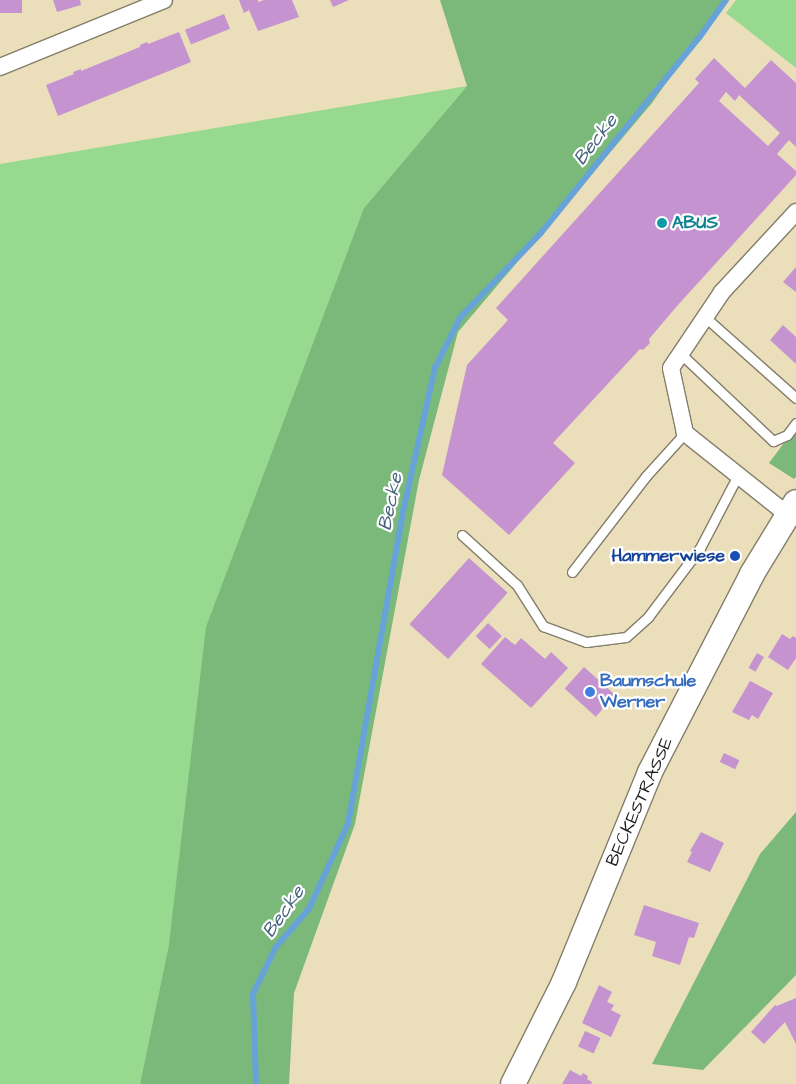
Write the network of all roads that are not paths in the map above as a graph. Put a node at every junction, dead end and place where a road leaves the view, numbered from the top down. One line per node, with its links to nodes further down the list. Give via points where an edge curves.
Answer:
1 (164, 0): 2 (street)
2 (0, 67)
3 (796, 212): 4 (street, via 722,292)
4 (705, 317): 5 (street); 6 (lane)
5 (681, 354): 7 (lane, via 773,441 787,435); 8 (street, via 671,368)
6 (796, 398)
7 (796, 423)
8 (684, 433): 9 (street); 12 (lane, via 646,476)
9 (738, 475): 10 (street); 11 (lane, via 700,548 648,617 626,637 586,642 543,626 517,584)
10 (792, 508): 13 (main road, BECKESTRASSE, via 752,574 650,772 564,982)
11 (462, 535)
12 (572, 572)
13 (513, 1084)

